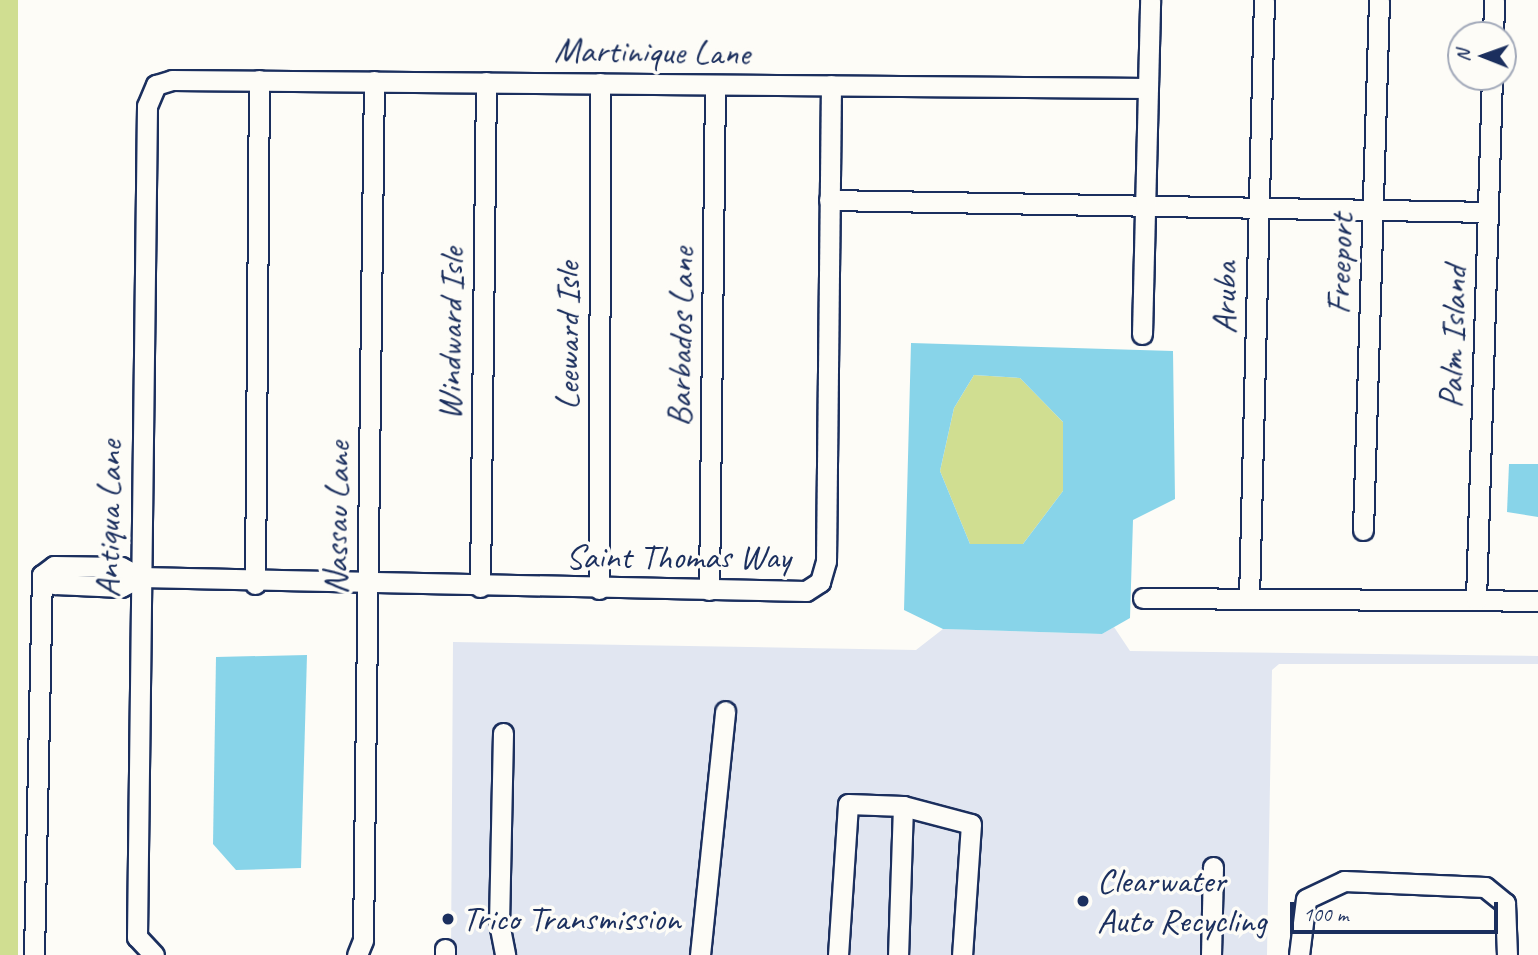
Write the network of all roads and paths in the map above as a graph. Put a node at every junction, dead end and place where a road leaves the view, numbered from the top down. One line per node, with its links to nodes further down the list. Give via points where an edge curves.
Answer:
1 (1150, 0): 13 (street)
2 (1264, 0): 17 (street, Aruba)
3 (1379, 0): 18 (street, Freeport)
4 (1494, 0): 5 (street)
5 (1493, 21)
6 (259, 80): 7 (street, Martinique Lane); 10 (street, Martinique Lane); 23 (street)
7 (374, 81): 8 (street, Martinique Lane); 24 (street, Nassau Lane)
8 (486, 82): 9 (street, Martinique Lane); 25 (street, Windward Isle)
9 (600, 83): 11 (street, Martinique Lane); 26 (street, Leeward Isle)
10 (156, 85): 22 (street, Antiqua Lane, via 147,106)
11 (715, 85): 12 (street, Martinique Lane); 27 (street, Barbados Lane)
12 (831, 85): 13 (street, Martinique Lane); 15 (street, Saint Thomas Way)
13 (1148, 88): 16 (street)
14 (1492, 91): 19 (street, Palm Island)
15 (829, 200): 16 (street); 27 (street, Saint Thomas Way, via 825,561 820,582 806,591)
16 (1145, 205): 17 (street); 20 (street)
17 (1259, 207): 18 (street); 29 (street, Aruba)
18 (1373, 211): 19 (street); 21 (street, Freeport)
19 (1488, 212): 30 (street, Palm Island)
20 (1142, 334)
21 (1363, 530)
22 (140, 577): 23 (street, Saint Thomas Way); 36 (street, Antiqua Lane, via 138,937); 37 (street, Saint Thomas Way, via 121,587 55,584 42,575)
23 (255, 584): 24 (street, Saint Thomas Way)
24 (367, 586): 25 (street, Saint Thomas Way); 38 (street, Nassau Lane, via 363,940)
25 (480, 587): 26 (street, Saint Thomas Way)
26 (598, 589): 27 (street, Saint Thomas Way)
27 (709, 590)
28 (1143, 598): 29 (street)
29 (1249, 598): 30 (street)
30 (1476, 600): 31 (street)
31 (1538, 601)
32 (725, 711): 40 (street)
33 (503, 733): 39 (street, via 499,923)
34 (903, 806): 41 (street, via 848,804); 42 (street); 43 (street, via 971,824)
35 (1213, 867): 44 (street)
36 (150, 954)
37 (34, 955)
38 (357, 955)
39 (505, 955)
40 (700, 955)
41 (838, 955)
42 (898, 955)
43 (962, 955)
44 (1211, 955)
45 (1299, 955): 46 (street, via 1306,899 1321,888 1358,881 1485,887 1505,904)
46 (1507, 955)

